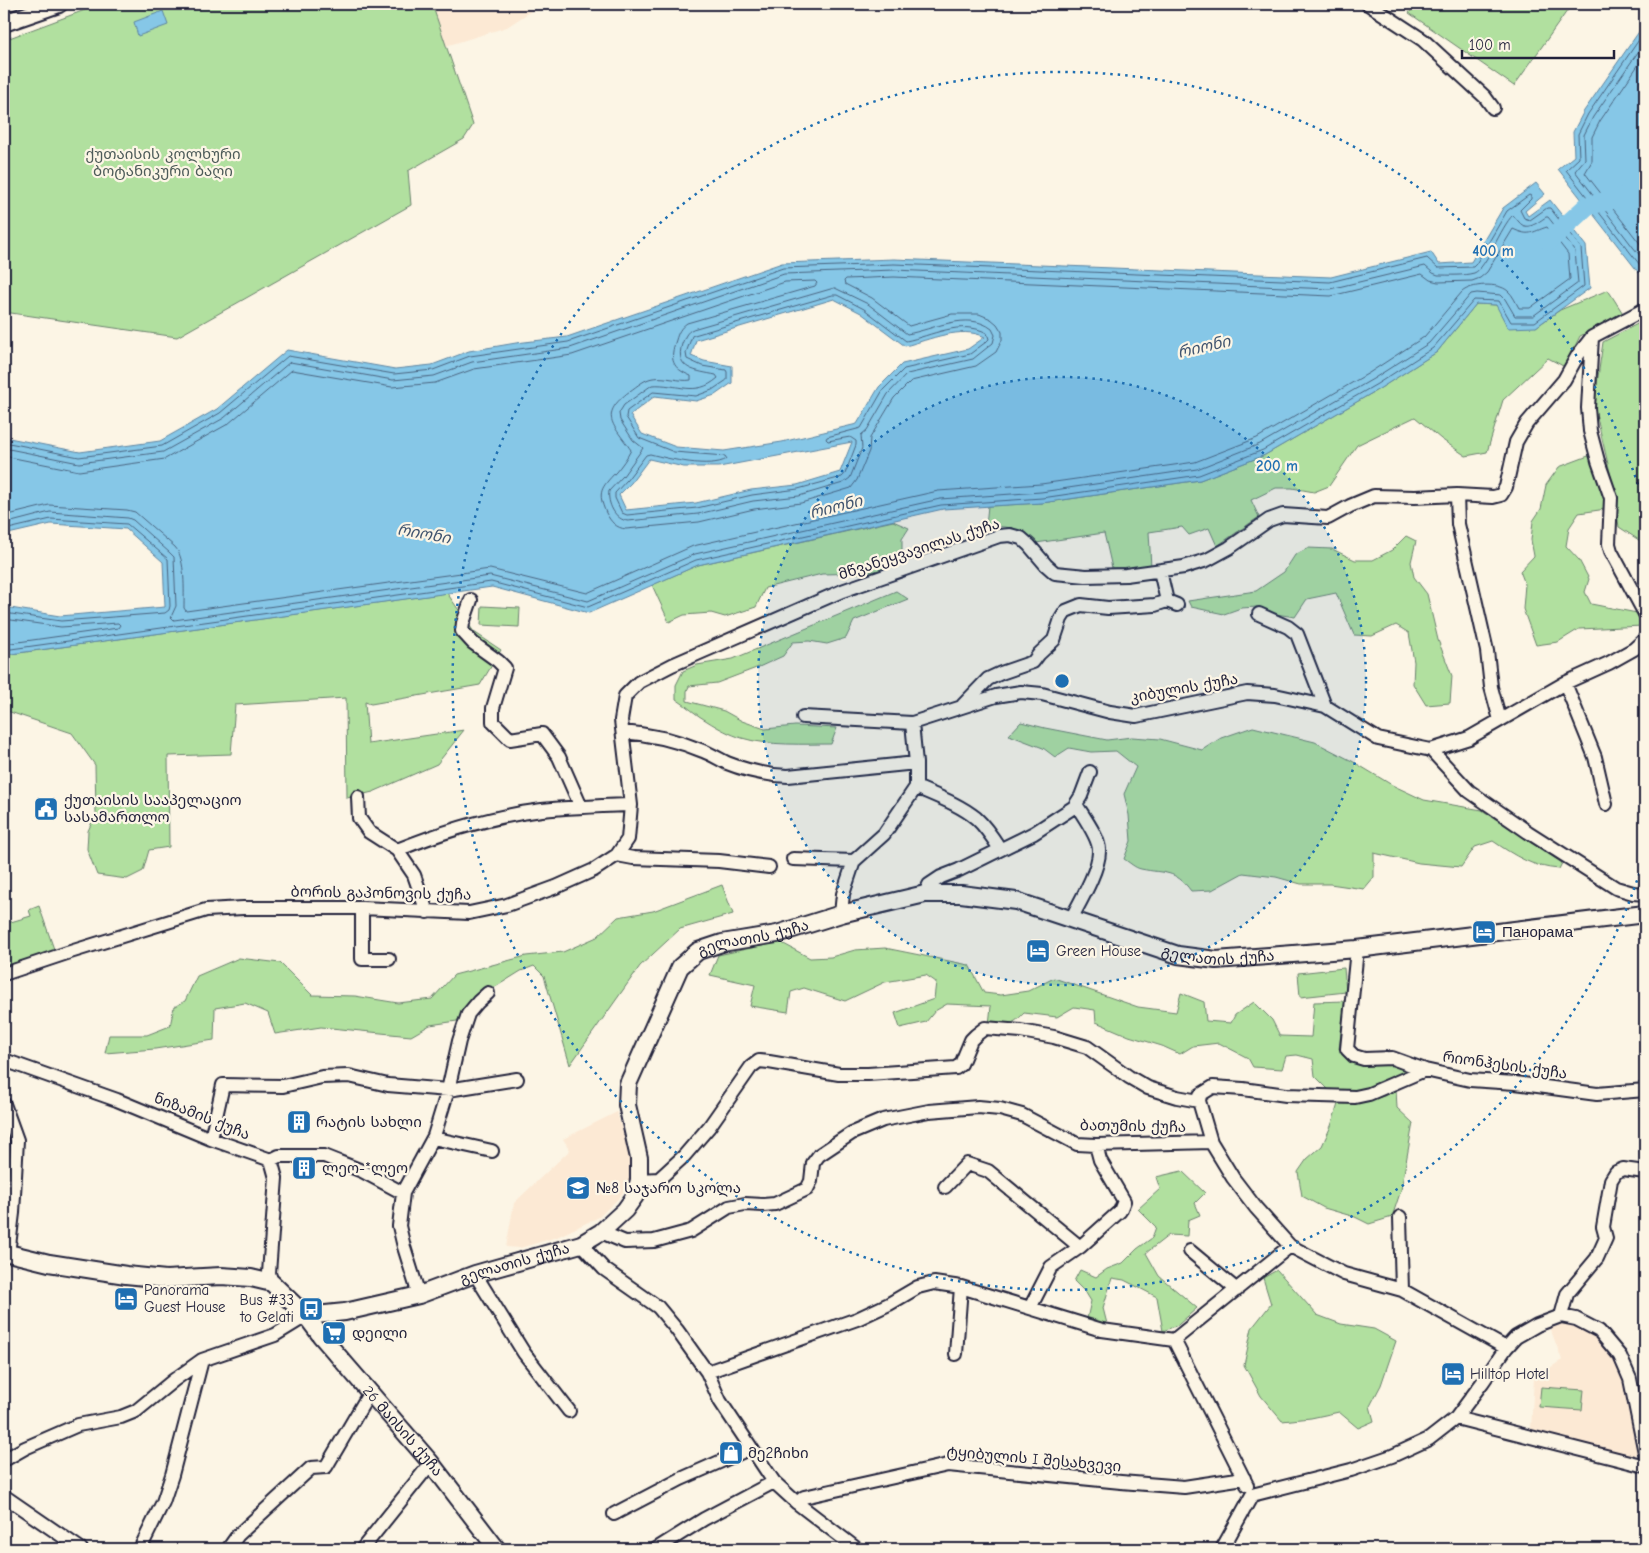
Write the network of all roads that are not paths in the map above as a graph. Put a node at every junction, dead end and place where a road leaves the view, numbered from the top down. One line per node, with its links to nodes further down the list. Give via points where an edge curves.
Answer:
1 (59, 4): 3 (main road)
2 (1368, 4): 4 (street, via 1423,40)
3 (4, 23)
4 (1493, 108)
5 (1645, 309): 6 (street, მწვანეყვავილას ქუჩა)
6 (1592, 337): 7 (street, მწვანეყვავილას ქუჩა, via 1564,380 1527,423 1516,442 1502,495); 11 (street, via 1588,408 1598,461 1611,498 1610,551)
7 (1457, 495): 8 (street, მწვანეყვავილას ქუჩა, via 1374,496 1328,518 1283,515 1268,520 1207,560); 17 (street, via 1458,524)
8 (1160, 571): 15 (street, via 1172,603 1108,608 1081,605 1066,611 1054,640 1033,662 988,679); 19 (street, მწვანეყვავილას ქუჩა, via 1086,576 1054,573 1020,538 999,536 842,591 672,665 640,682 624,696)
9 (471, 600): 28 (street, via 462,632 505,668 493,708 493,722 510,739 542,734 559,757)
10 (1259, 614): 14 (street, via 1297,634)
11 (1645, 614)
12 (1645, 639): 13 (street, კიბულის ქუჩა, via 1609,663)
13 (1565, 683): 17 (street, კიბულის ქუჩა); 26 (street, via 1595,756)
14 (1325, 706): 15 (street, კიბულის ქუჩა, via 1275,695 1247,693 1136,716 1020,692); 20 (street, კიბულის ქუჩა, via 1378,739)
15 (961, 707): 18 (street, კიბულის ქუჩა)
16 (803, 717): 18 (street)
17 (1500, 720): 20 (street, კიბულის ქუჩა, via 1470,738)
18 (912, 723): 21 (street)
19 (622, 726): 21 (street, via 703,751 749,771 770,775); 27 (street)
20 (1431, 750): 36 (street, via 1469,791 1521,827 1616,888)
21 (916, 763): 23 (street)
22 (1090, 772): 25 (street)
23 (916, 787): 29 (street, via 975,818); 33 (street, via 884,834)
24 (358, 798): 30 (street, via 358,818 370,832)
25 (1076, 804): 29 (street, via 1034,834); 41 (street, via 1099,850 1094,874)
26 (1606, 804)
27 (631, 805): 28 (street); 31 (street, via 628,839)
28 (581, 807): 30 (street, via 499,817)
29 (1000, 849): 35 (street, via 941,877 929,885)
30 (398, 850): 38 (street, via 414,875)
31 (618, 855): 34 (street); 38 (street, ბორის გაპონოვის ქუჩა, via 594,870 507,905 469,913)
32 (793, 859): 33 (street)
33 (854, 861): 39 (street, via 843,894)
34 (769, 867)
35 (925, 894): 39 (main road, გელათის ქუჩა); 41 (main road, გელათის ქუჩა, via 961,894 1016,901)
36 (1645, 894)
37 (362, 908): 38 (street, ბორის გაპონოვის ქუჩა); 43 (street, via 362,958); 44 (street, ბორის გაპონოვის ქუჩა, via 206,910)
38 (427, 912)
39 (841, 914): 60 (main road, გელათის ქუჩა, via 777,934 722,943 698,951 680,967 628,1084 627,1104 639,1158)
40 (1645, 914): 42 (main road, გელათის ქუჩა)
41 (1071, 919): 42 (main road, გელათის ქუჩა, via 1178,955 1216,960)
42 (1357, 949): 47 (street, რიონჰესის ქუჩა, via 1348,1049 1354,1056 1364,1059 1392,1058)
43 (389, 959)
44 (4, 974)
45 (488, 993): 49 (street, via 468,1014)
46 (4, 1060): 54 (street, ნიზამის ქუჩა, via 117,1100)
47 (1425, 1070): 50 (street, რიონჰესის ქუჩა, via 1470,1080 1597,1094); 51 (street, via 1355,1097 1286,1095 1212,1087 1200,1095)
48 (517, 1079): 49 (street)
49 (448, 1090): 53 (street); 54 (street, via 388,1086 348,1076 322,1077 283,1086 223,1085)
50 (1645, 1090)
51 (1199, 1101): 55 (street); 60 (street, via 1148,1088 1087,1047 1054,1037 985,1028 971,1040 956,1068 839,1074 758,1061 684,1156 658,1179)
52 (4, 1104): 69 (street, via 17,1140 13,1213)
53 (433, 1138): 57 (street); 62 (street)
54 (211, 1139): 58 (street, ნიზამის ქუჩა)
55 (1211, 1142): 56 (street, ბათუმის ქუჩა); 66 (street, via 1232,1178)
56 (1096, 1145): 64 (street, ბათუმის ქუჩა, via 1077,1144 1022,1115 1000,1109 978,1107 929,1111 883,1120 852,1133 818,1155 807,1189 775,1204 729,1207 691,1231 654,1241 625,1242); 67 (street, via 1100,1160 1124,1201 1120,1211)
57 (492, 1151)
58 (271, 1160): 62 (street, via 280,1156 324,1156 362,1171); 71 (street, via 276,1178 269,1273)
59 (1645, 1172): 78 (street, via 1624,1169 1616,1172 1611,1180 1603,1227 1606,1238 1597,1258 1566,1294)
60 (639, 1180): 64 (main road, გელათის ქუჩა, via 635,1196)
61 (946, 1187): 67 (street, via 967,1164 988,1172)
62 (403, 1193): 75 (street, via 399,1226)
63 (1400, 1217): 74 (street)
64 (601, 1232): 65 (main road, გელათის ქუჩა)
65 (581, 1244): 70 (main road, გელათის ქუჩა); 83 (street, via 604,1269 658,1307)
66 (1290, 1246): 73 (street); 74 (street, via 1344,1274)
67 (1080, 1247): 76 (street, via 1051,1267)
68 (1190, 1251): 73 (street)
69 (6, 1253): 71 (main road, via 49,1263 166,1280 221,1276)
70 (475, 1274): 75 (main road, გელათის ქუჩა); 85 (street, via 524,1353)
71 (272, 1283): 77 (main road)
72 (961, 1287): 76 (street); 81 (street); 83 (street, via 934,1283 918,1287 857,1319)
73 (1237, 1290): 79 (street)
74 (1402, 1290): 80 (street)
75 (419, 1295): 77 (main road, გელათის ქუჩა, via 345,1312)
76 (1030, 1308): 79 (street, via 1102,1330)
77 (306, 1316): 82 (street, via 275,1335); 84 (main road, 26 მაისის ქუჩა)
78 (1561, 1316): 80 (street, via 1536,1325 1516,1337); 88 (street, via 1576,1319 1599,1331 1620,1356 1630,1379)
79 (1174, 1340): 92 (street)
80 (1506, 1348): 86 (street)
81 (956, 1354)
82 (202, 1360): 89 (street, via 136,1411 122,1417 78,1425); 99 (street, via 172,1475)
83 (707, 1372): 87 (street, via 720,1402)
84 (370, 1392): 90 (main road, 26 მაისის ქუჩა); 100 (street, via 326,1466 311,1468 238,1535)
85 (569, 1411)
86 (1456, 1418): 91 (street); 94 (street, via 1429,1439 1392,1456)
87 (751, 1448): 93 (street); 97 (street)
88 (1645, 1454)
89 (4, 1460)
90 (431, 1463): 101 (street); 102 (main road, 26 მაისის ქუჩა)
91 (1645, 1466)
92 (1244, 1478): 94 (street); 96 (street, ტყიბულის I შესახვევი, via 1184,1486 948,1465 804,1497)
93 (774, 1482): 96 (street); 103 (street)
94 (1252, 1495): 105 (street)
95 (4, 1496): 98 (street)
96 (797, 1503): 104 (street)
97 (614, 1514)
98 (80, 1549)
99 (140, 1549)
100 (228, 1549)
101 (362, 1549)
102 (496, 1549)
103 (656, 1549)
104 (857, 1549)
105 (1222, 1549)

